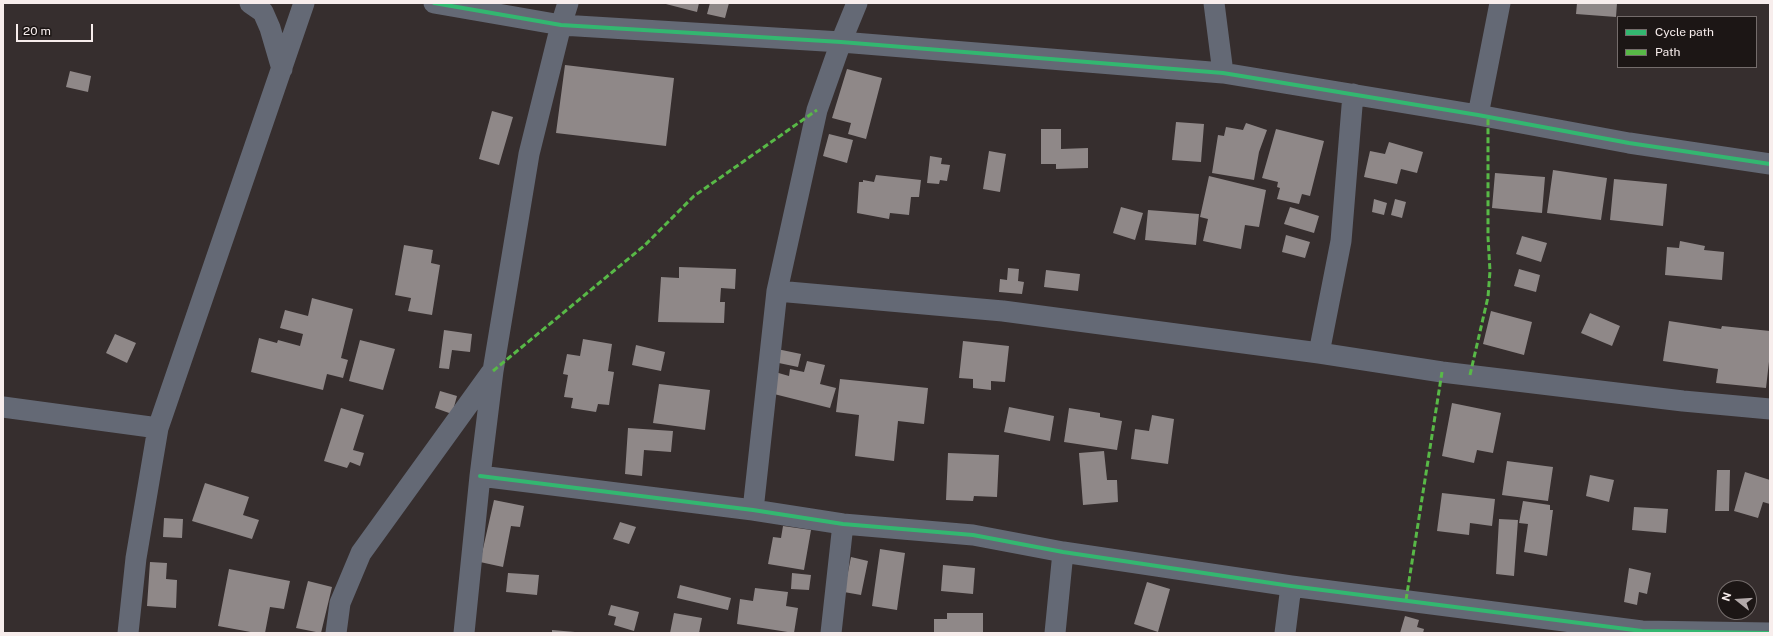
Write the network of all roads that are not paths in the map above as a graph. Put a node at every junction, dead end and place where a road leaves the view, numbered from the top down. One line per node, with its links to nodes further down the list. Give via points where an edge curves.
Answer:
1 (250, 3): 10 (street, via 263,12)
2 (304, 3): 10 (street)
3 (434, 3): 8 (street)
4 (568, 3): 8 (street)
5 (857, 3): 9 (street)
6 (1214, 3): 11 (street)
7 (1500, 3): 13 (street)
8 (561, 25): 9 (street); 17 (street, via 529,154)
9 (841, 42): 11 (street); 15 (street, via 817,110)
10 (282, 69): 20 (street)
11 (1223, 73): 12 (street)
12 (1353, 94): 13 (street); 16 (street, via 1340,241)
13 (1478, 115): 14 (street, via 1629,143)
14 (1770, 164)
15 (777, 291): 16 (street, via 1003,311); 22 (street)
16 (1319, 353): 19 (street, via 1442,372)
17 (493, 371): 21 (street); 28 (street, via 361,554 340,604)
18 (3, 407): 20 (street)
19 (1770, 409)
20 (158, 428): 27 (street, via 136,558)
21 (480, 476): 22 (street); 29 (street)
22 (753, 510): 23 (street)
23 (842, 524): 24 (street, via 973,535); 30 (street)
24 (1063, 552): 25 (street); 31 (street)
25 (1292, 586): 26 (street, via 1642,631); 32 (street)
26 (1770, 632)
27 (128, 633)
28 (336, 633)
29 (464, 633)
30 (831, 633)
31 (1055, 633)
32 (1284, 633)

